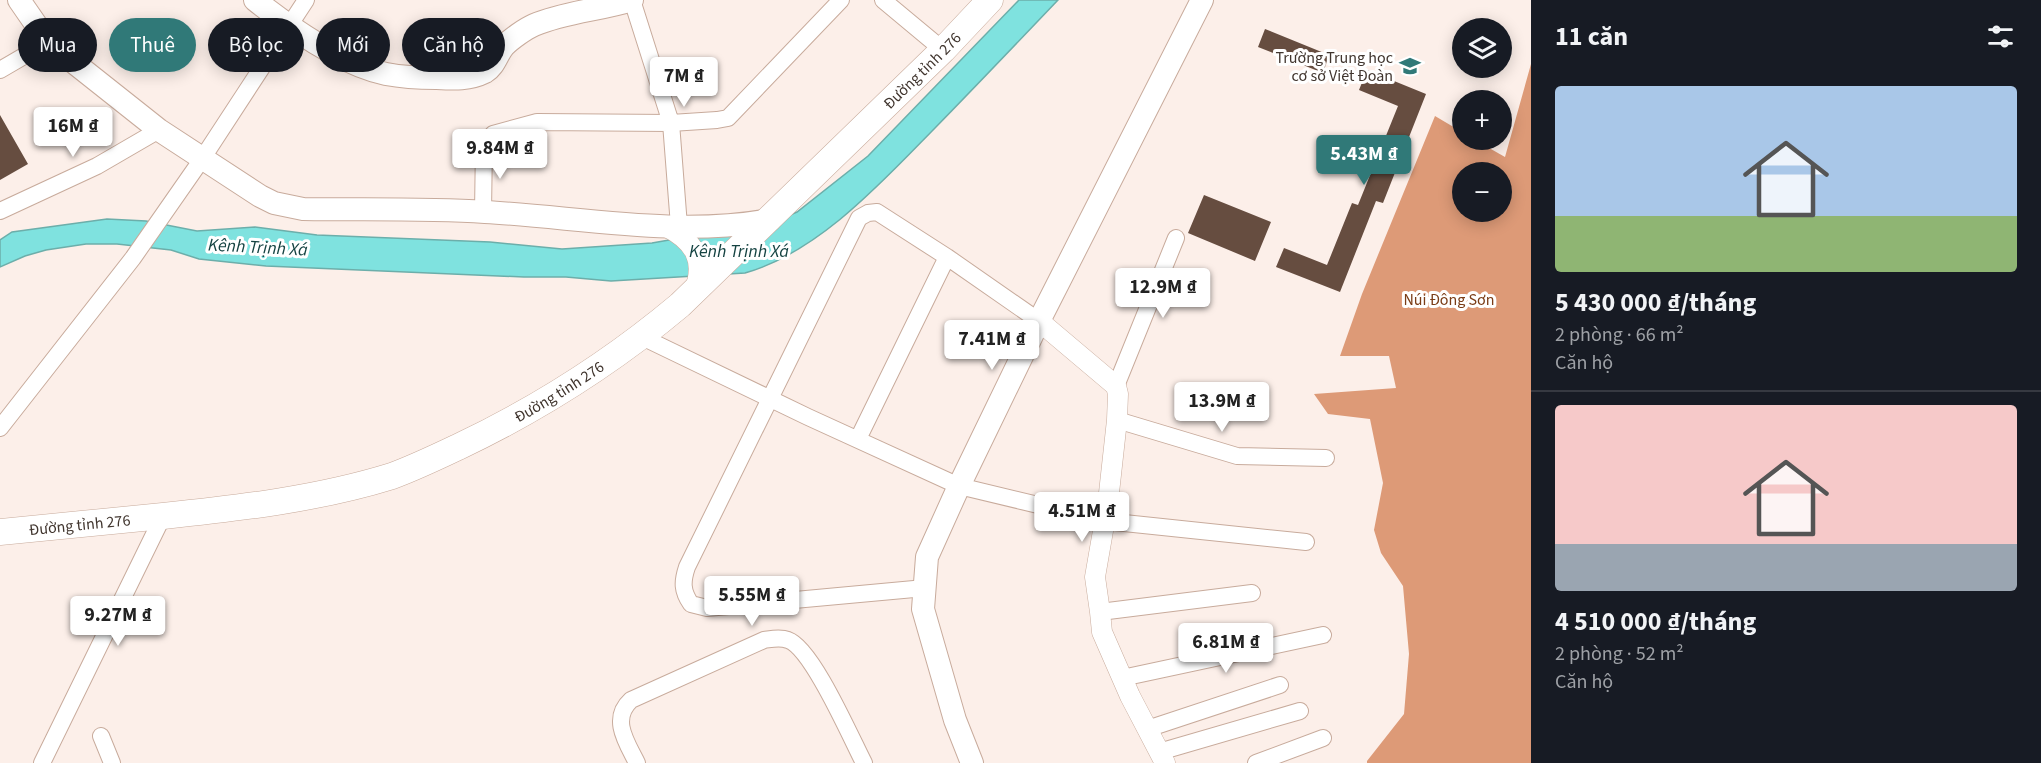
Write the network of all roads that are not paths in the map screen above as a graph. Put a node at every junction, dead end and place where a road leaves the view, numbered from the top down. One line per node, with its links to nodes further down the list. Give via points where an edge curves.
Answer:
1 (19, 0): 9 (main road)
2 (255, 0): 10 (main road)
3 (306, 0): 11 (street)
4 (632, 0): 12 (main road, via 532,26 504,46 487,71 456,80 385,74 359,66); 18 (street)
5 (841, 0): 18 (street, via 728,118)
6 (883, 0): 13 (street)
7 (990, 0): 13 (main road, Đường tỉnh 276)
8 (1202, 0): 28 (main road)
9 (31, 18)
10 (278, 18)
11 (295, 18)
12 (304, 35)
13 (943, 50): 23 (main road, Đường tỉnh 276)
14 (18, 60): 15 (street)
15 (0, 70)
16 (86, 72): 19 (main road)
17 (259, 72): 20 (street)
18 (671, 123): 22 (street, via 537,122 493,134 484,144); 24 (street)
19 (159, 130): 20 (main road); 21 (street, via 97,166)
20 (202, 159): 22 (main road, via 260,196 290,207); 33 (street, via 134,258)
21 (0, 211)
22 (483, 212): 24 (main road)
23 (770, 220): 24 (main road, via 726,226); 27 (main road, Đường tỉnh 276)
24 (672, 226): 27 (street, via 696,251 698,279)
25 (1176, 238): 30 (street)
26 (948, 256): 28 (street); 31 (street, via 877,212 859,219); 34 (street)
27 (692, 294): 29 (main road, Đường tỉnh 276)
28 (1039, 321): 30 (street); 36 (main road)
29 (642, 337): 31 (street); 37 (main road, Đường tỉnh 276, via 515,419 393,475 296,498)
30 (1116, 386): 32 (street)
31 (770, 398): 34 (street); 41 (street, via 687,567 684,594 691,604 707,608)
32 (1117, 420): 35 (street, via 1237,456); 38 (street)
33 (0, 428)
34 (858, 440): 36 (street)
35 (1326, 458)
36 (959, 486): 38 (street); 41 (main road, via 927,557)
37 (163, 516): 39 (main road, Đường tỉnh 276); 52 (street)
38 (1104, 521): 40 (street); 43 (street, via 1095,577)
39 (0, 532)
40 (1306, 542)
41 (925, 588): 56 (main road, via 923,609 955,720)
42 (1252, 593): 43 (street)
43 (1100, 612): 45 (street, via 1102,632)
44 (1323, 635): 45 (street)
45 (1122, 678): 48 (street)
46 (1280, 685): 48 (street)
47 (1300, 711): 51 (street)
48 (1147, 729): 51 (street)
49 (101, 736): 53 (street)
50 (1323, 738): 57 (street)
51 (1162, 758)
52 (42, 763)
53 (112, 763)
54 (637, 763): 55 (street, via 620,724 622,710 631,700 755,644 777,638 798,646 811,662)
55 (864, 763)
56 (972, 763)
57 (1256, 763)

